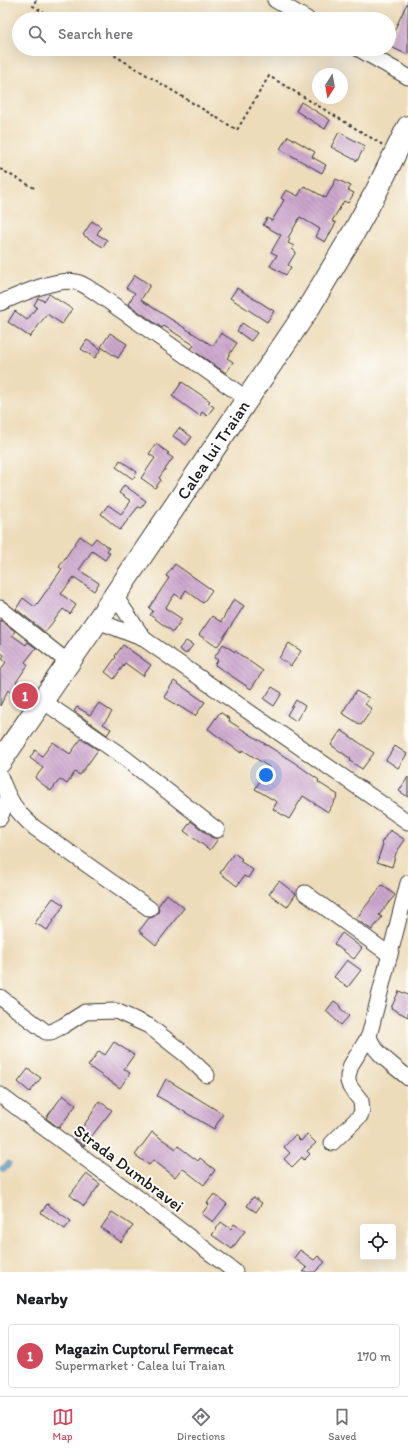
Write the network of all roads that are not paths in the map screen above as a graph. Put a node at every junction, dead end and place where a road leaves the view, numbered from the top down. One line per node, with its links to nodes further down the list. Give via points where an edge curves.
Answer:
1 (275, 0): 2 (street)
2 (295, 12)
3 (371, 56): 4 (street)
4 (408, 77)
5 (408, 126): 7 (highway, Calea lui Traian, via 332,271)
6 (0, 303): 7 (street, via 54,283 77,282)
7 (248, 399): 8 (highway, Calea lui Traian)
8 (115, 596): 10 (highway, Calea lui Traian); 11 (street)
9 (0, 608): 12 (street)
10 (98, 621): 11 (street); 12 (highway, Calea lui Traian)
11 (144, 639): 18 (street)
12 (68, 663): 13 (highway, Calea lui Traian)
13 (43, 701): 14 (highway, Calea lui Traian); 19 (street, via 130,762)
14 (3, 752)
15 (0, 776): 16 (street)
16 (8, 797): 17 (street); 22 (street, via 34,828)
17 (0, 818)
18 (408, 822)
19 (217, 830)
20 (408, 882): 23 (street)
21 (305, 893): 23 (street)
22 (150, 910)
23 (390, 955): 25 (street)
24 (0, 997): 26 (street, via 46,1032 63,1026 85,1012 116,1011 149,1026)
25 (369, 1036): 27 (street, via 380,1054); 29 (street, via 351,1065 348,1076 350,1087 361,1101 362,1111)
26 (207, 1075)
27 (408, 1078)
28 (0, 1095): 30 (street, Strada Dumbravei)
29 (332, 1143)
30 (235, 1272)

